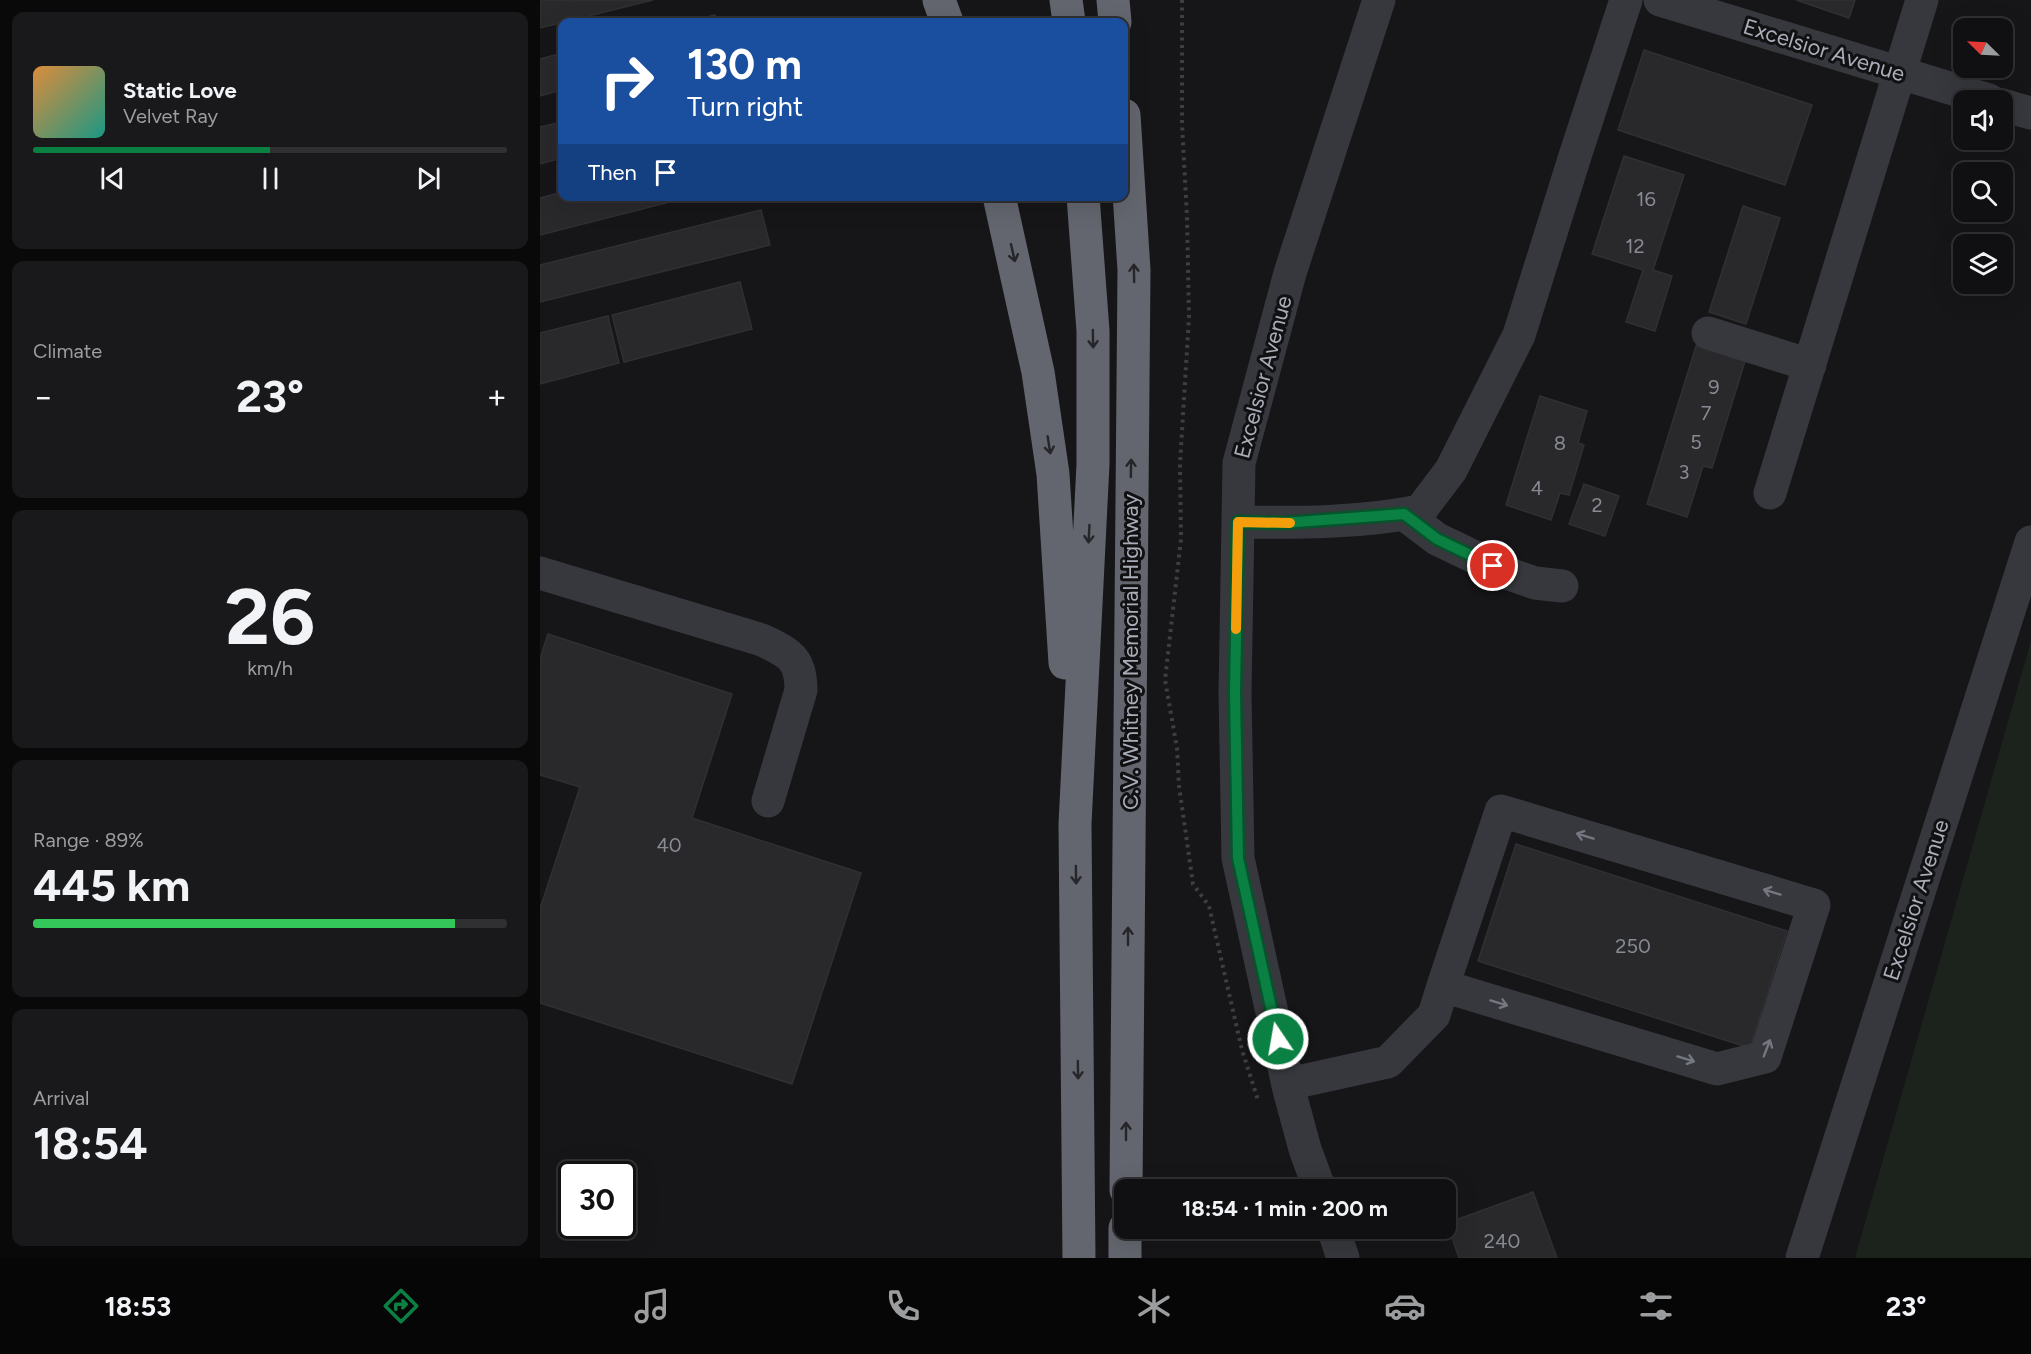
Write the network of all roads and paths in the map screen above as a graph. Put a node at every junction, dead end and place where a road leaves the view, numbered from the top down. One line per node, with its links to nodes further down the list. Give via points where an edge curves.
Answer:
1 (939, 0): 9 (highway)
2 (1066, 0): 10 (highway)
3 (1113, 0): 11 (highway)
4 (1182, 0): 31 (path, via 1189,317 1180,464 1181,539 1165,680 1193,884 1209,906 1242,1050)
5 (1379, 0): 23 (street, Excelsior Avenue, via 1287,284 1239,463)
6 (1626, 0): 22 (street, via 1519,335 1451,470 1420,511)
7 (1660, 0): 12 (street, Excelsior Avenue)
8 (1922, 0): 12 (street)
9 (946, 18)
10 (1068, 18)
11 (1115, 18)
12 (1899, 73): 13 (street, Excelsior Avenue); 20 (street)
13 (1956, 90)
14 (2013, 108): 15 (street)
15 (2031, 113)
16 (1128, 177): 32 (highway, C.V. Whitney Memorial Highway, one-way to 16, via 1134,270)
17 (1000, 201): 28 (highway, one-way to 28, via 1038,372 1053,474)
18 (1083, 201): 28 (highway, C.V. Whitney Memorial Highway, one-way to 28, via 1093,331 1093,464)
19 (1708, 333): 20 (street)
20 (1810, 365): 21 (street)
21 (1770, 493)
22 (1404, 514): 23 (street, via 1283,523); 26 (street, via 1437,539 1512,575)
23 (1238, 522): 30 (street, Excelsior Avenue, via 1238,858)
24 (2031, 542): 39 (street, Excelsior Avenue)
25 (540, 573): 27 (street, via 762,640 788,653 801,673 801,690)
26 (1562, 586)
27 (768, 801)
28 (1075, 824): 36 (highway, C.V. Whitney Memorial Highway, one-way to 36)
29 (1443, 986): 29 (street, one-way to 29, via 1717,1069 1765,1057 1814,905 1501,811); 30 (street, via 1434,1015 1388,1062)
30 (1288, 1084): 33 (street, Excelsior Avenue)
31 (1260, 1104)
32 (1126, 1179)
33 (1316, 1179)
34 (1125, 1239): 37 (highway)
35 (1337, 1239): 38 (street)
36 (1079, 1258)
37 (1125, 1258)
38 (1343, 1258)
39 (1802, 1258)

